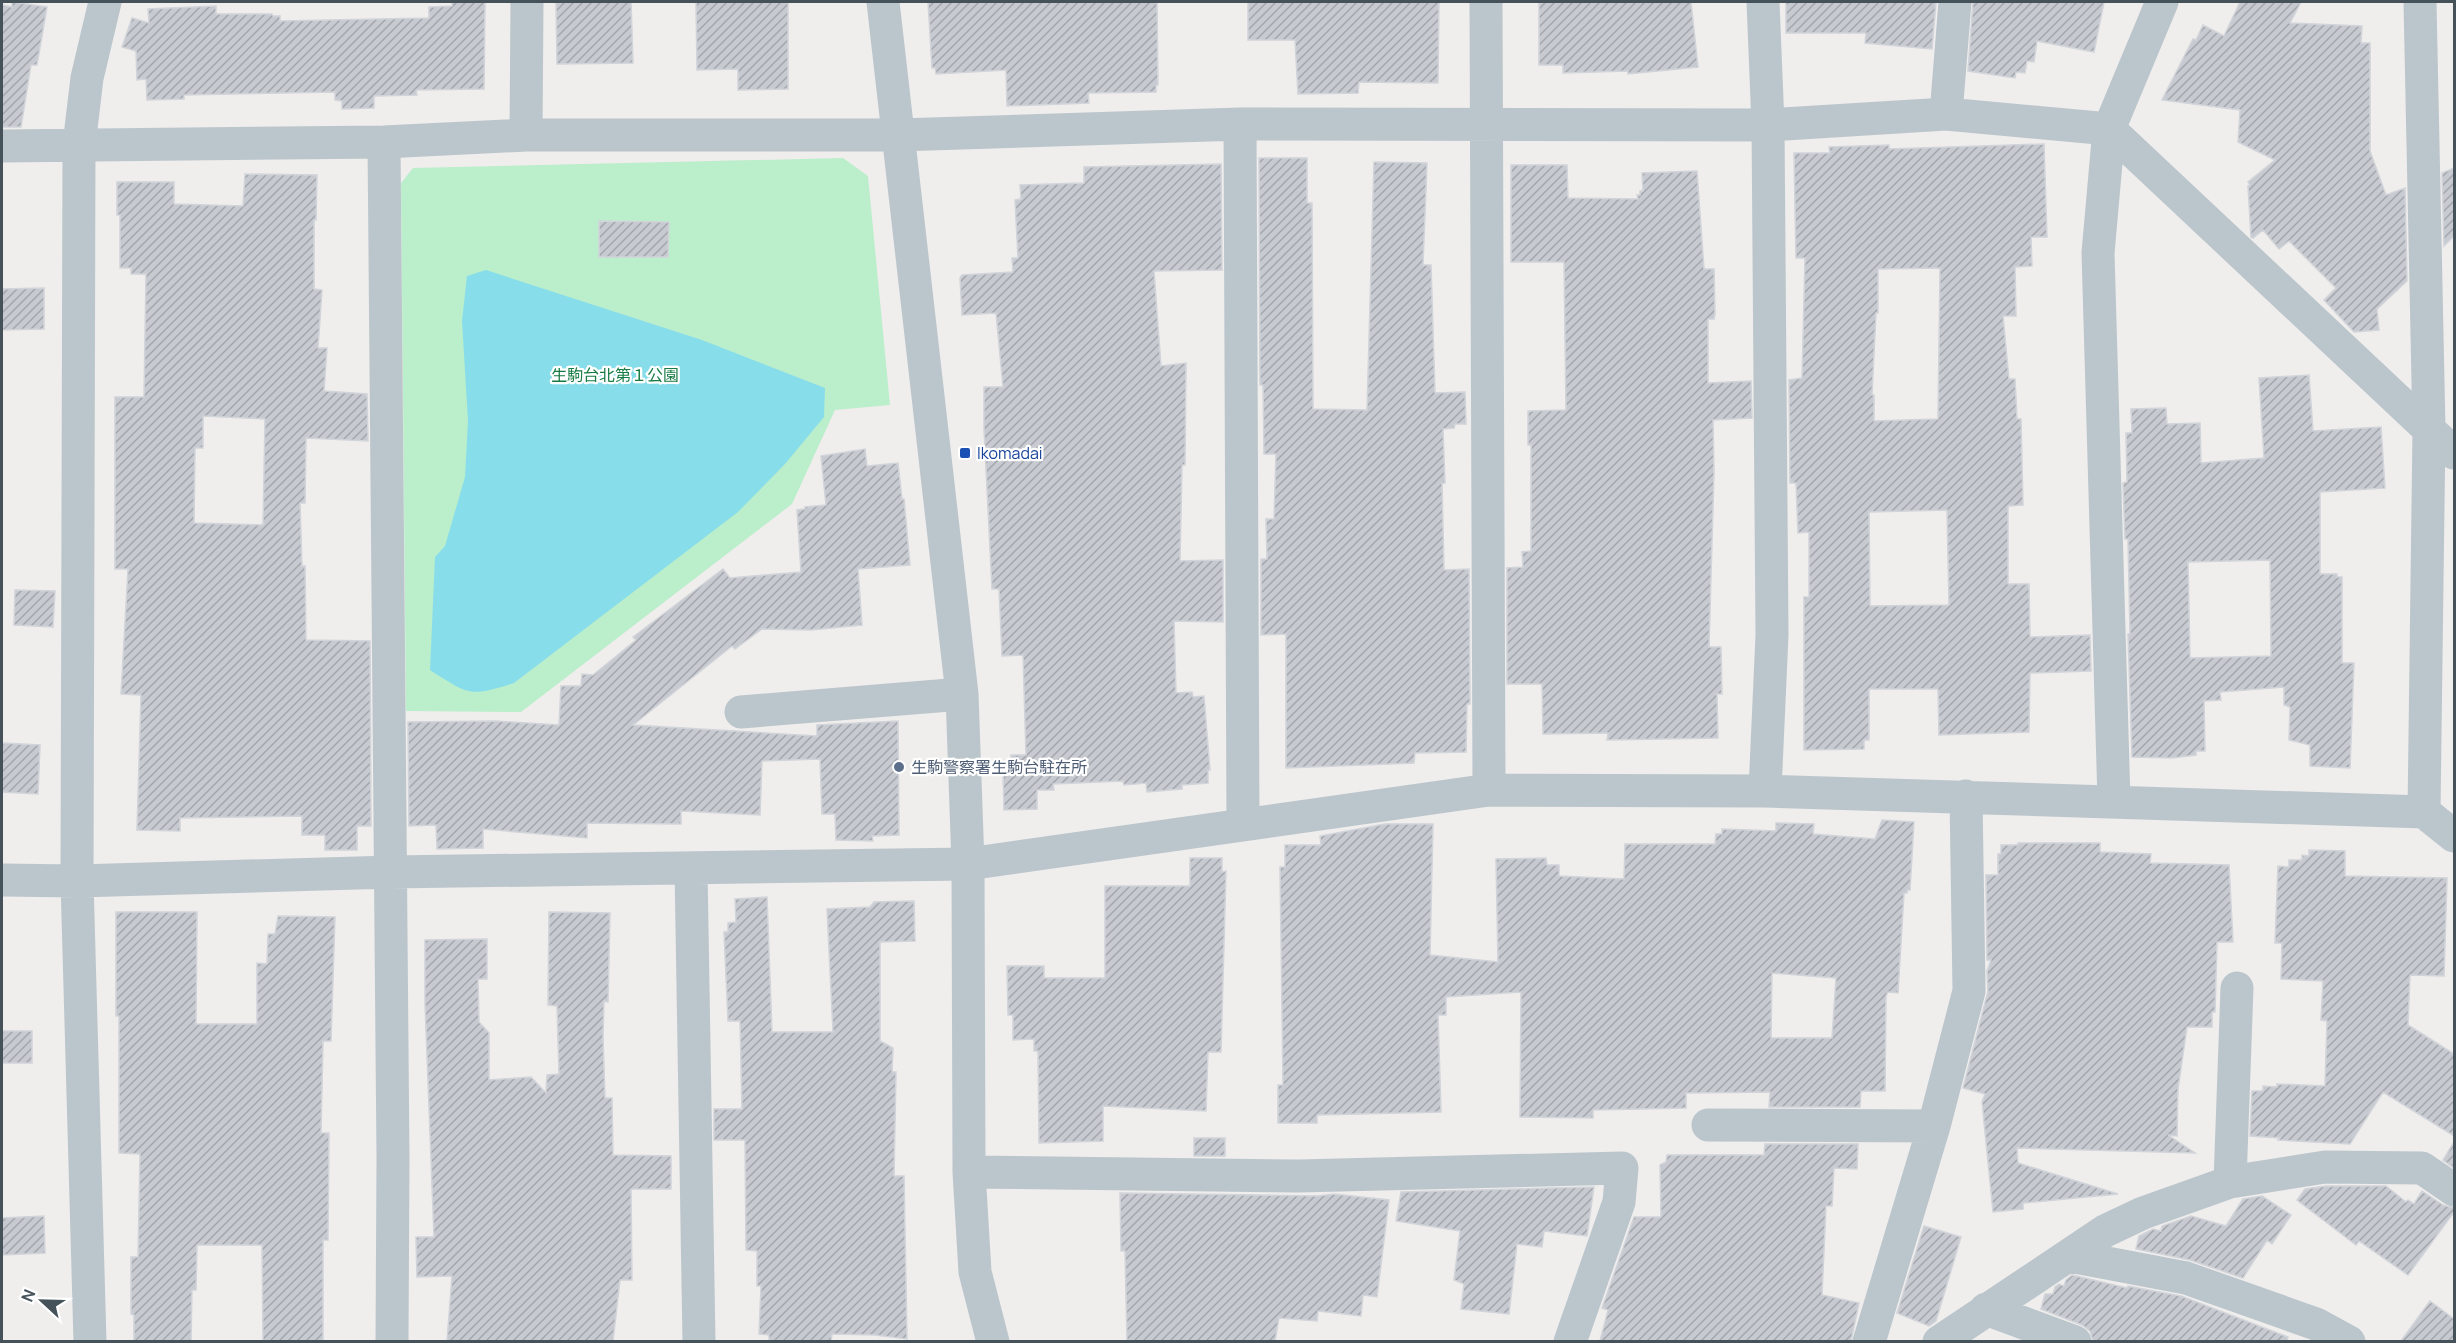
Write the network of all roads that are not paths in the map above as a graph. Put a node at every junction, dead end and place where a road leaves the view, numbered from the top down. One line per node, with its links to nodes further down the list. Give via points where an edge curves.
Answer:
1 (105, 2): 17 (street, via 87,78)
2 (527, 2): 14 (street)
3 (883, 2): 15 (street)
4 (1486, 2): 11 (street)
5 (1763, 2): 12 (street)
6 (1955, 2): 9 (street)
7 (2162, 2): 13 (street)
8 (2420, 2): 19 (street)
9 (1946, 114): 12 (street); 13 (street)
10 (1240, 124): 11 (street); 15 (street); 28 (street)
11 (1487, 125): 12 (street); 23 (street)
12 (1768, 125): 24 (street, via 1772,635)
13 (2109, 129): 19 (street); 26 (street, via 2098,253)
14 (526, 135): 15 (street); 16 (street)
15 (898, 135): 21 (street)
16 (384, 142): 17 (street); 32 (street)
17 (79, 145): 18 (street); 34 (street)
18 (2, 146)
19 (2429, 429): 20 (street); 27 (street)
20 (2454, 453)
21 (962, 694): 22 (street); 30 (street)
22 (741, 712)
23 (1489, 790): 24 (street); 28 (street)
24 (1765, 791): 25 (street)
25 (1966, 796): 26 (street); 37 (street, via 1969,992)
26 (2114, 801): 27 (street)
27 (2424, 812): 29 (street)
28 (1242, 825): 30 (street)
29 (2454, 836)
30 (968, 864): 31 (street); 38 (street)
31 (692, 868): 32 (street); 45 (street)
32 (391, 872): 34 (street); 44 (street)
33 (2, 880): 34 (street)
34 (77, 881): 43 (street)
35 (2237, 988): 39 (street)
36 (1708, 1125): 37 (street)
37 (1934, 1126): 48 (street)
38 (969, 1172): 46 (street, via 975,1272); 47 (street, via 1299,1176 1622,1168 1619,1202)
39 (2230, 1182): 40 (street, via 2325,1167 2422,1168); 41 (street, via 2143,1213 2105,1231)
40 (2454, 1190)
41 (2070, 1256): 42 (street); 51 (street, via 2186,1278 2316,1324)
42 (1986, 1309): 49 (street); 50 (street)
43 (90, 1341)
44 (392, 1341)
45 (699, 1341)
46 (993, 1341)
47 (1570, 1341)
48 (1869, 1341)
49 (1939, 1341)
50 (2075, 1341)
51 (2349, 1341)

